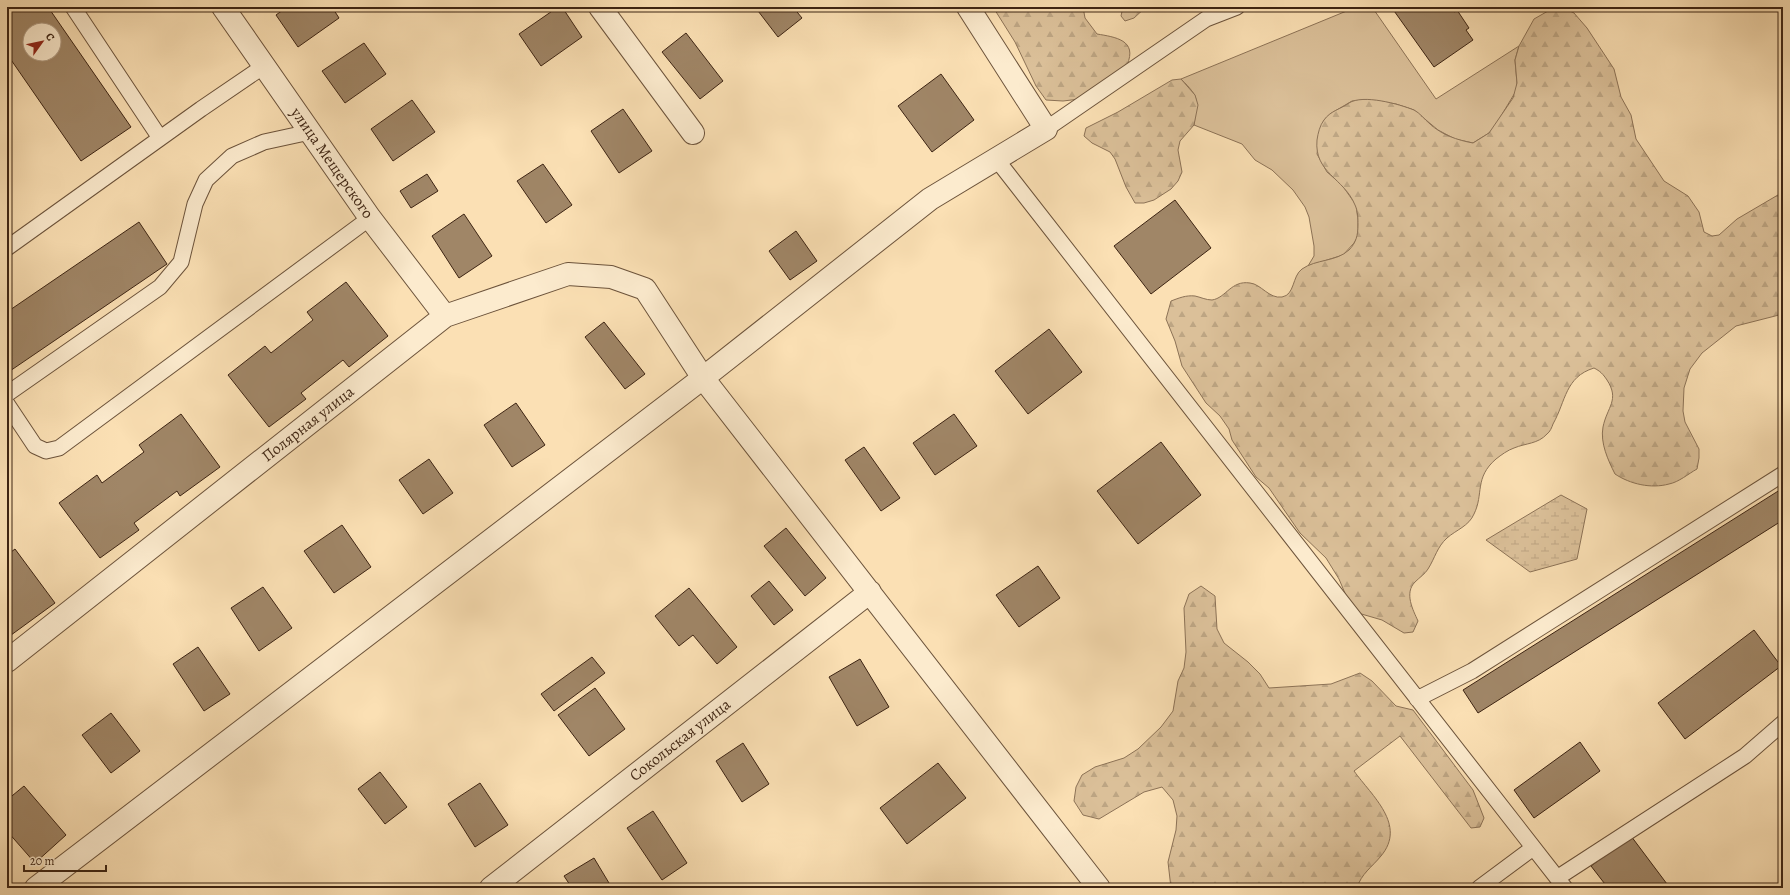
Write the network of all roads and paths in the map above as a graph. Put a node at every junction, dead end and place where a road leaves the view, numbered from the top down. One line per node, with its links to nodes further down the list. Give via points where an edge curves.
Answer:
1 (73, 7): 10 (lane)
2 (223, 7): 6 (street, улица Мещерского)
3 (600, 7): 9 (street)
4 (968, 7): 7 (street)
5 (1237, 7): 7 (lane, via 1206,19)
6 (264, 66): 8 (street, улица Мещерского); 10 (lane)
7 (1046, 129): 11 (street)
8 (310, 132): 12 (street, улица Мещерского); 16 (lane, via 264,142 232,156 206,180 195,204 181,262 160,288)
9 (692, 133)
10 (160, 138): 13 (lane)
11 (997, 160): 15 (street, via 930,199); 21 (lane)
12 (370, 218): 14 (street, улица Мещерского); 17 (lane, via 59,448 46,451 35,446)
13 (7, 248)
14 (446, 316): 15 (street, Полярная улица, via 568,274 611,277 645,289); 20 (street, Полярная улица)
15 (703, 378): 19 (street); 25 (street)
16 (7, 394)
17 (7, 404)
18 (1783, 474): 21 (lane, via 1472,671)
19 (870, 592): 26 (street, Сокольская улица); 27 (street)
20 (7, 661)
21 (1417, 699): 23 (lane)
22 (1783, 723): 24 (lane, via 1745,756)
23 (1533, 848): 24 (lane); 28 (lane)
24 (1561, 883)
25 (36, 888)
26 (491, 888)
27 (1099, 888)
28 (1479, 888)

